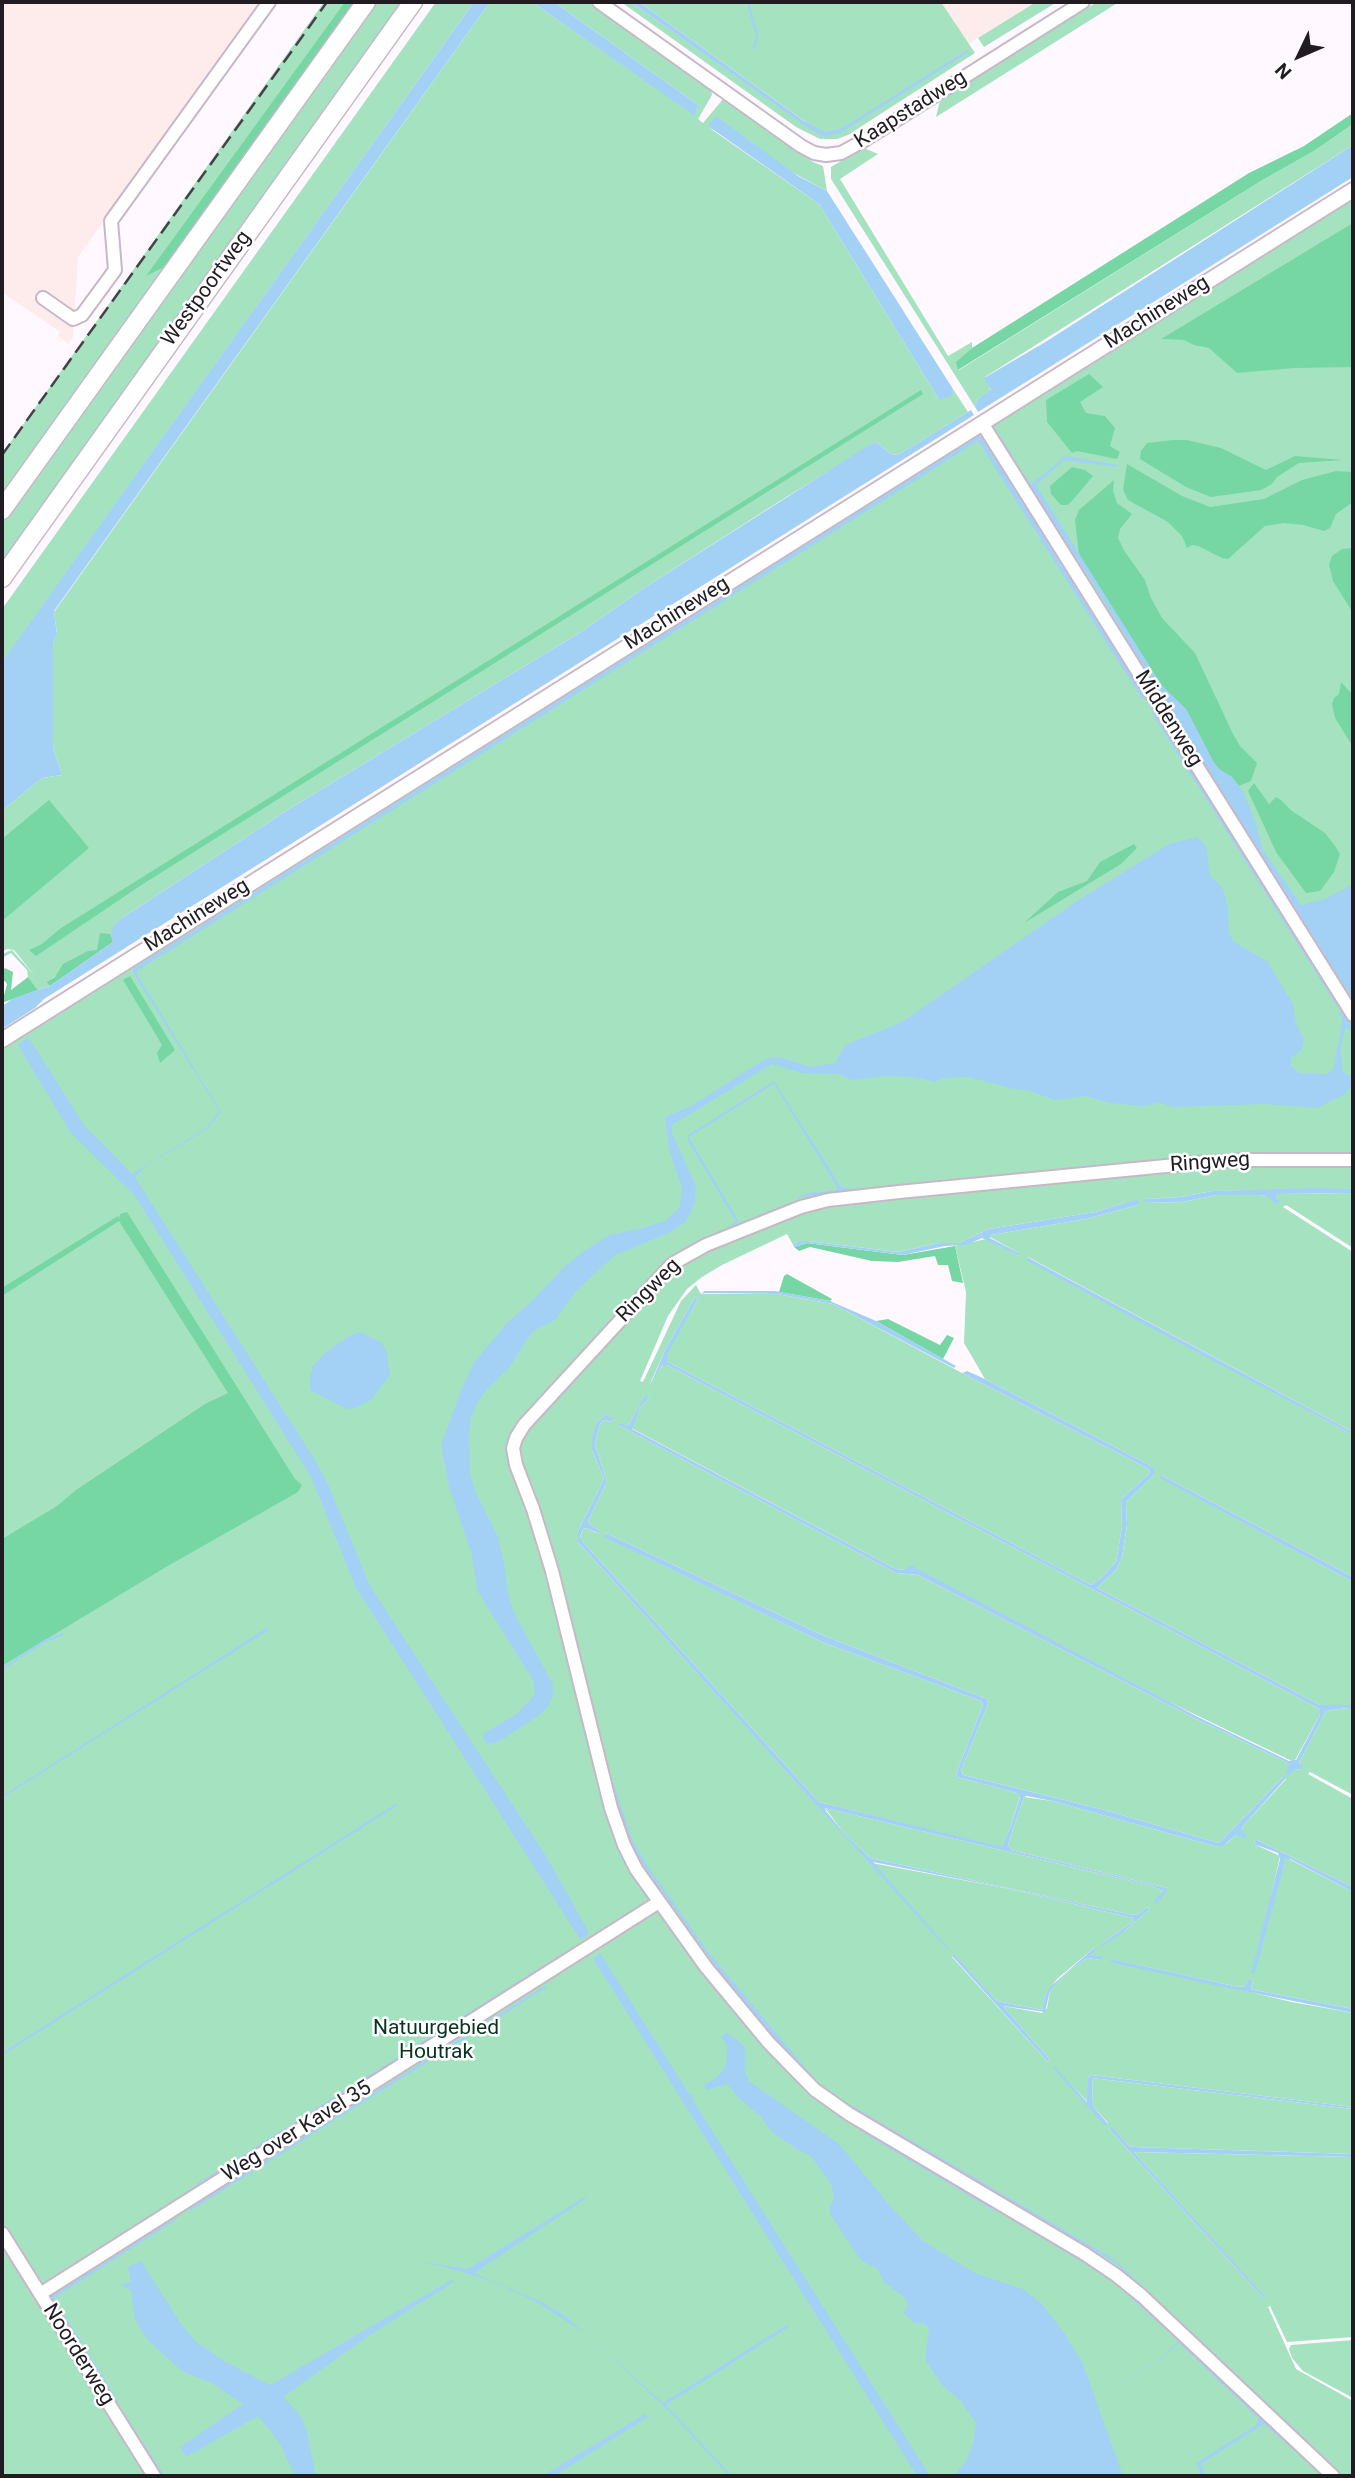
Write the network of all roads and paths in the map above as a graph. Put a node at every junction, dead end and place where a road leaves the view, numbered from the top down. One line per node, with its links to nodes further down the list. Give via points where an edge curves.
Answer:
1 (269, 2): 7 (street, via 110,221 115,270 82,315 72,319)
2 (366, 2): 9 (main road, Westpoortweg)
3 (413, 2): 10 (main road, Westpoortweg)
4 (599, 2): 5 (street, Kaapstadweg, via 801,146 826,155 863,141)
5 (1083, 2)
6 (1353, 190): 8 (street, Machineweg)
7 (43, 298)
8 (982, 423): 11 (street, Middenweg); 12 (street, Machineweg)
9 (2, 510)
10 (2, 578)
11 (1353, 1015)
12 (2, 1040)
13 (1353, 1160): 14 (street, Ringweg, via 1206,1163 820,1201 690,1253 672,1264 640,1297 524,1425 513,1454 552,1571 615,1822 631,1861)
14 (659, 1902): 16 (street, Weg over Kavel 35); 18 (street, Ringweg, via 716,1980 815,2090 1116,2275)
15 (2, 2233): 16 (street, Noorderweg)
16 (40, 2294): 17 (street, Noorderweg)
17 (154, 2476)
18 (1333, 2476)

